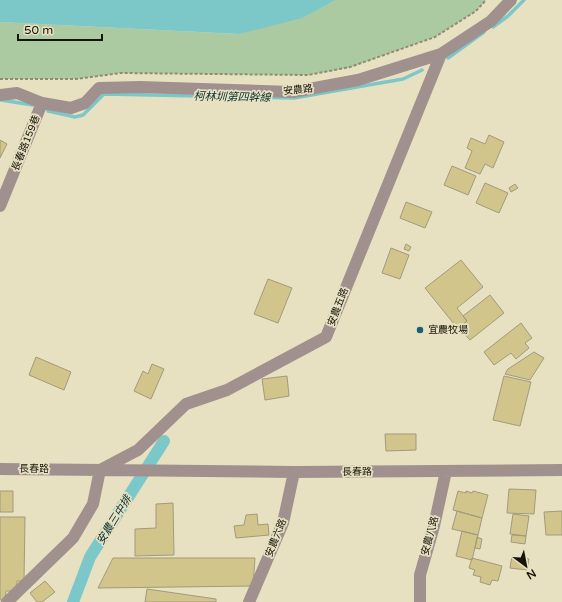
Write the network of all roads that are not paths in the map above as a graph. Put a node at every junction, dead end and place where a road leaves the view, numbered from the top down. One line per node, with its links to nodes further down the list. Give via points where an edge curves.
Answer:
1 (511, 0): 2 (street, 安農路, via 491,21)
2 (441, 54): 4 (street, 安農路, via 358,80 293,92 99,88 85,103 71,108); 7 (street, 安農五路, via 326,337 227,390 186,404 138,450)
3 (0, 95): 4 (street, 安農路, via 17,93)
4 (42, 103): 5 (street, 長春路159巷)
5 (0, 206)
6 (0, 469): 7 (street, 長春路)
7 (100, 470): 10 (street, 長春路); 11 (street, via 93,504 73,538)
8 (562, 470): 9 (street, 長春路)
9 (446, 471): 10 (street, 長春路); 13 (street, 安農八路, via 420,575)
10 (294, 472): 12 (street, 安農六路, via 283,523)
11 (6, 602)
12 (249, 602)
13 (420, 602)

